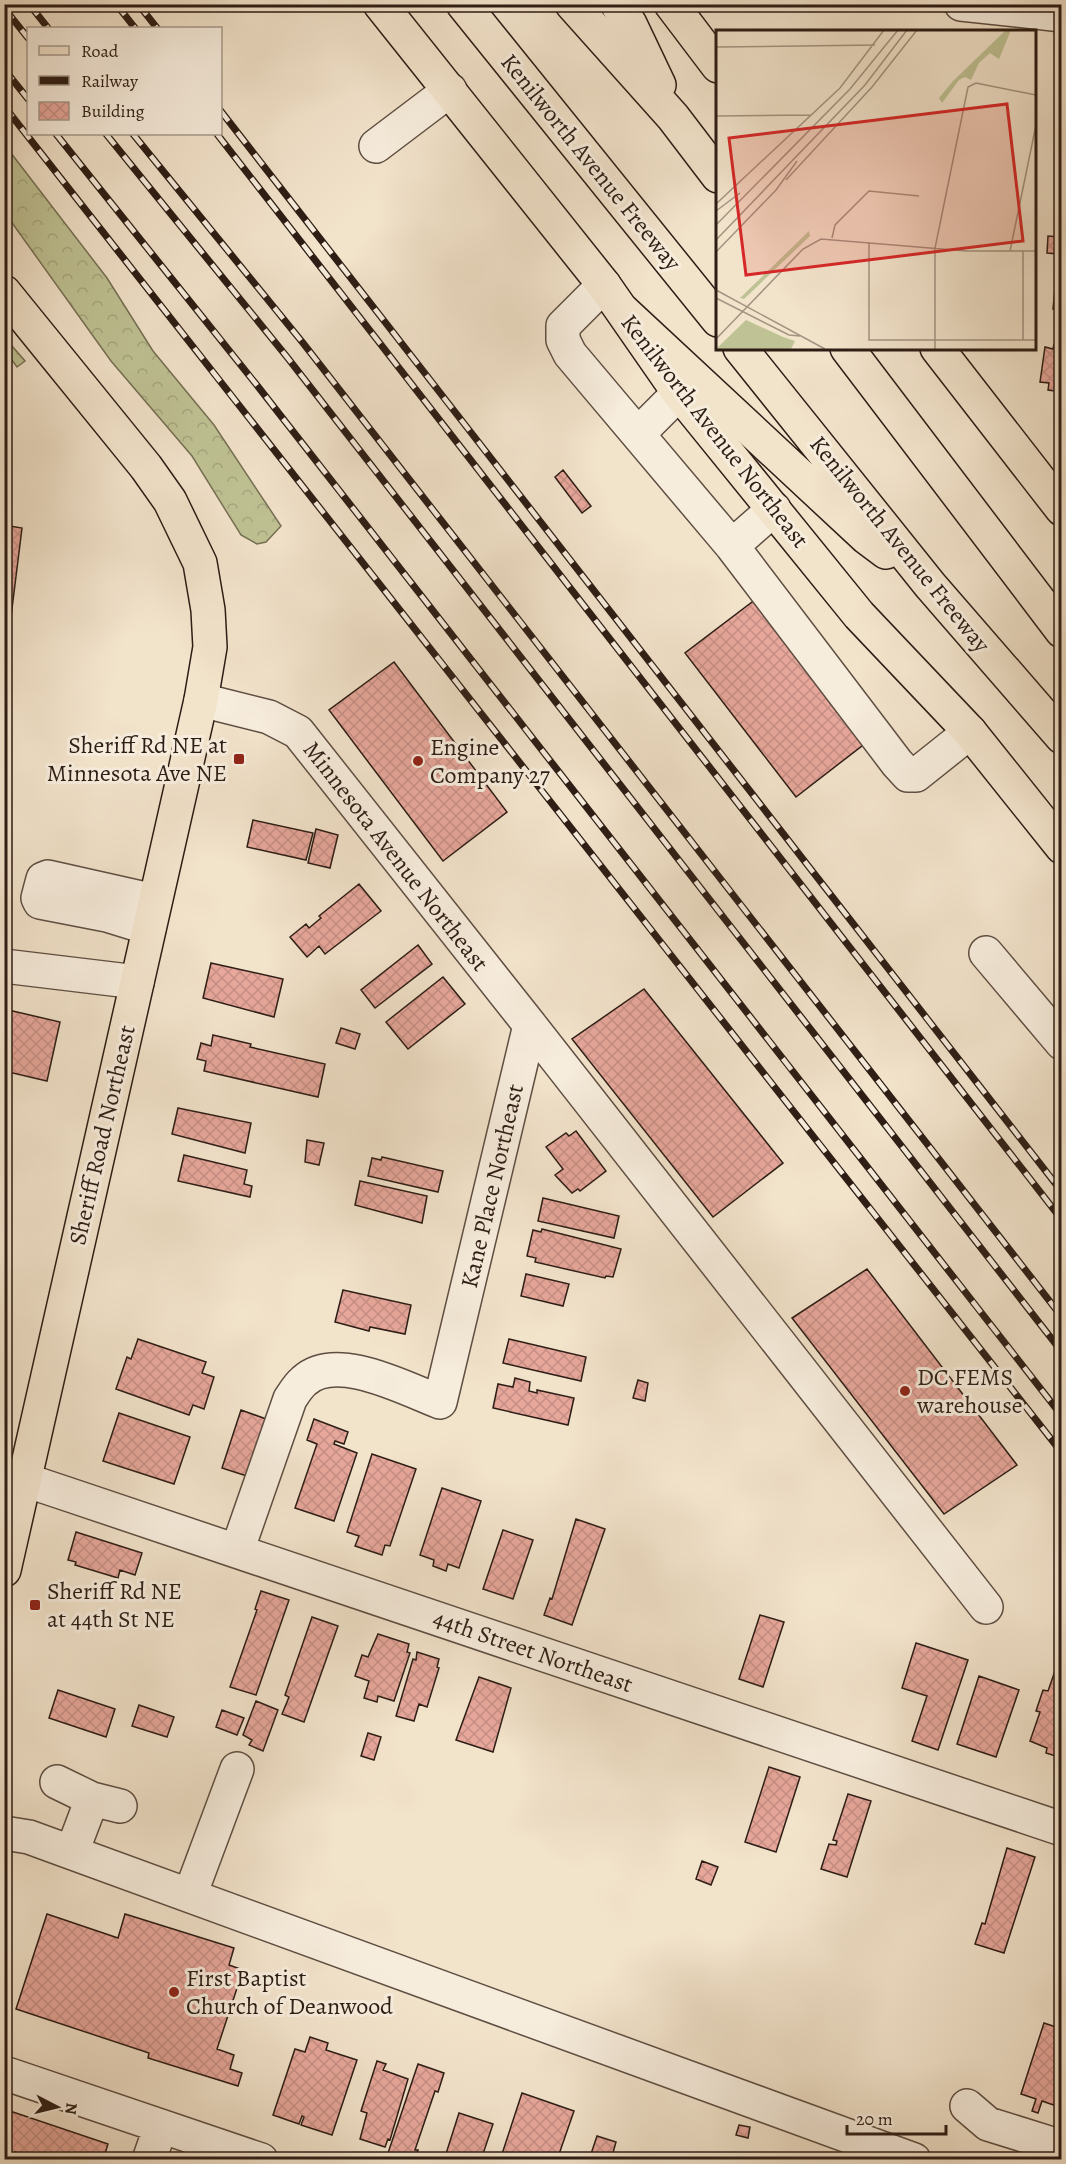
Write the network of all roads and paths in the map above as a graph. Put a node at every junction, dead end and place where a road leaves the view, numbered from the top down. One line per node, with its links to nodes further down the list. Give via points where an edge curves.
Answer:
1 (380, 4): 9 (main road, Kenilworth Avenue Northeast)
2 (463, 4): 15 (main road, Kenilworth Avenue Freeway)
3 (572, 4): 10 (main road)
4 (617, 4): 10 (main road)
5 (671, 4): 8 (main road)
6 (967, 14): 7 (street)
7 (1062, 15)
8 (716, 63)
9 (450, 90): 11 (street); 14 (main road, Kenilworth Avenue Northeast)
10 (673, 117): 12 (main road)
11 (376, 146)
12 (716, 173)
13 (4, 292): 26 (main road, via 146,467 170,501 200,563 210,647)
14 (613, 298): 19 (main road, Kenilworth Avenue Northeast); 20 (street, via 563,326 563,340 570,354); 24 (main road, via 866,537)
15 (716, 318)
16 (743, 350): 24 (main road, Kenilworth Avenue Freeway)
17 (849, 350): 25 (main road)
18 (939, 350): 22 (main road)
19 (679, 393): 20 (street); 21 (main road, Kenilworth Avenue Northeast)
20 (638, 434): 23 (street)
21 (774, 509): 23 (street); 27 (main road, Kenilworth Avenue Northeast, via 859,615)
22 (1062, 509)
23 (732, 546): 27 (street, via 908,775 916,775)
24 (930, 585): 28 (main road, Kenilworth Avenue Freeway)
25 (1062, 631)
26 (201, 700): 32 (main road, Sheriff Road Northeast); 33 (street, Minnesota Avenue Northeast, via 269,717 298,732)
27 (970, 732): 29 (main road, Kenilworth Avenue Northeast)
28 (1062, 737)
29 (1062, 847)
30 (986, 953): 34 (street)
31 (4, 966): 32 (street)
32 (137, 982): 35 (main road, Sheriff Road Northeast)
33 (530, 1025): 36 (street, Kane Place Northeast, via 440,1402 363,1373 336,1368 304,1380 290,1399); 38 (street)
34 (1062, 1042)
35 (15, 1479): 36 (street, 44th Street Northeast); 37 (main road, Sheriff Road Northeast)
36 (237, 1551): 41 (street, 44th Street Northeast)
37 (4, 1570)
38 (986, 1607)
39 (237, 1769): 44 (street)
40 (57, 1782): 43 (street, via 106,1802)
41 (1062, 1829)
42 (4, 1833): 43 (street)
43 (72, 1852): 44 (street)
44 (190, 1895): 51 (street)
45 (4, 2073): 47 (street)
46 (967, 2106): 48 (street, via 988,2124)
47 (161, 2126): 49 (street); 50 (street)
48 (1062, 2147)
49 (149, 2160)
50 (261, 2160)
51 (914, 2160)

